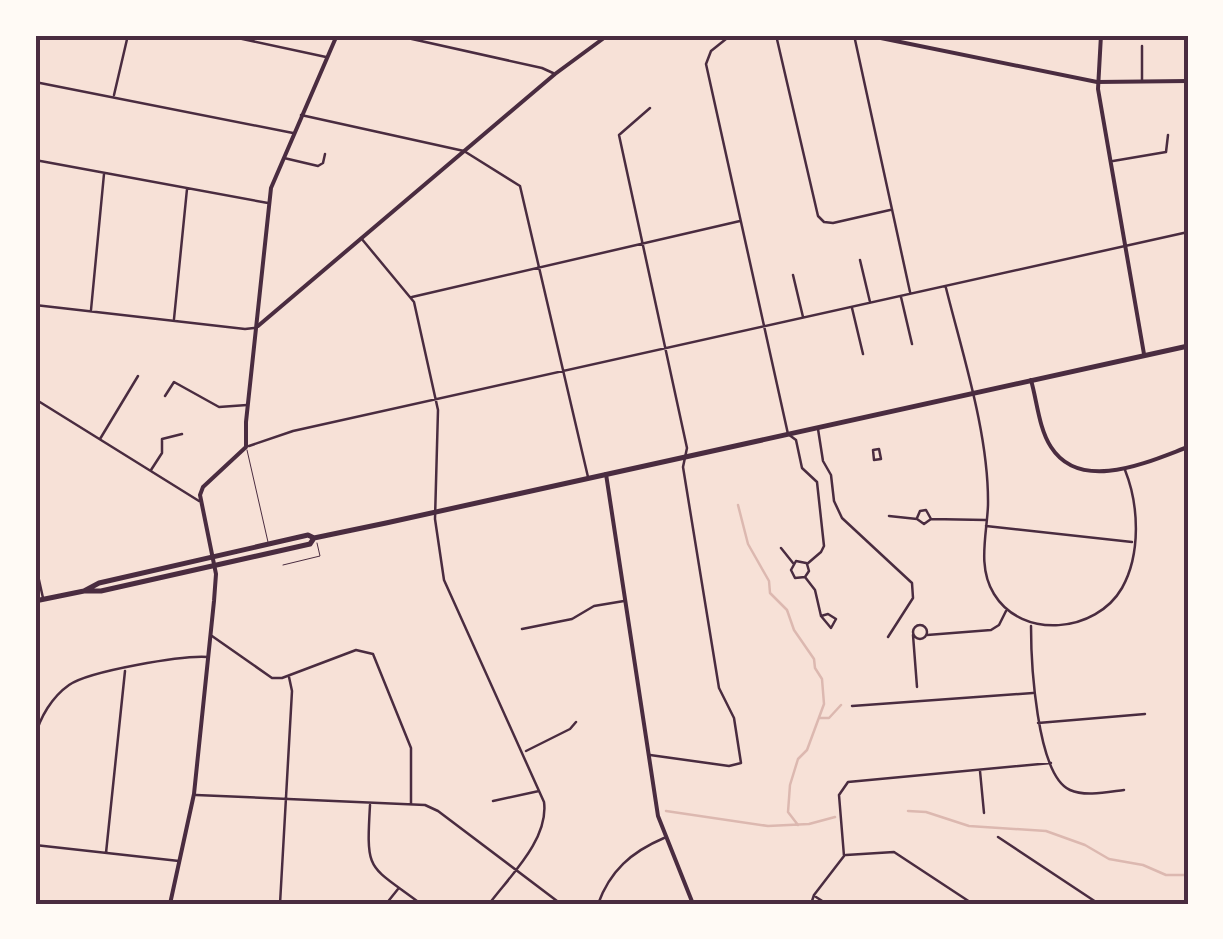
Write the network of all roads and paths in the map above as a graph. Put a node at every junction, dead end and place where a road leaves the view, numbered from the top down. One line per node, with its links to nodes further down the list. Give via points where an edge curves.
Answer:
1 (128, 35): 18 (street)
2 (224, 35): 12 (street)
3 (336, 35): 12 (street)
4 (394, 35): 13 (street)
5 (608, 35): 13 (street)
6 (731, 35): 32 (street, via 706,64)
7 (776, 35): 31 (street, via 818,216 833,223)
8 (854, 35): 31 (street)
9 (866, 35): 16 (street)
10 (1101, 35): 16 (street)
11 (1142, 46): 17 (street)
12 (327, 57): 20 (street)
13 (554, 74): 23 (street)
14 (1188, 81): 17 (street)
15 (35, 82): 18 (street)
16 (1097, 82): 17 (street); 27 (street)
17 (1142, 82)
18 (114, 96): 21 (street)
19 (650, 108): 35 (street, via 619,136)
20 (301, 116): 21 (street); 23 (street)
21 (293, 134): 25 (street)
22 (1168, 135): 27 (street, via 1162,154)
23 (464, 151): 34 (street); 38 (street, via 522,189)
24 (325, 154): 25 (street, via 318,166)
25 (283, 158): 30 (street)
26 (35, 160): 28 (street)
27 (1111, 161): 36 (street)
28 (104, 174): 29 (street); 47 (street)
29 (187, 189): 30 (street); 49 (street)
30 (268, 204): 51 (street)
31 (892, 210): 41 (street)
32 (741, 221): 35 (street); 50 (street)
33 (1188, 232): 36 (street)
34 (362, 238): 43 (street); 51 (street)
35 (641, 244): 38 (street); 54 (street)
36 (1126, 246): 40 (street); 56 (street)
37 (860, 260): 44 (street)
38 (541, 266): 43 (street); 57 (street)
39 (793, 275): 48 (street)
40 (946, 287): 41 (street); 60 (street)
41 (910, 294): 42 (street)
42 (900, 296): 44 (street); 52 (street)
43 (412, 297): 63 (street)
44 (871, 304): 46 (street)
45 (35, 305): 47 (street)
46 (852, 308): 48 (street); 55 (street)
47 (91, 312): 49 (street)
48 (803, 318): 50 (street)
49 (174, 321): 51 (street)
50 (764, 325): 54 (street); 67 (street)
51 (255, 327): 64 (street)
52 (912, 344)
53 (1188, 346): 56 (main road)
54 (664, 348): 57 (street); 71 (street)
55 (862, 354)
56 (1144, 354): 59 (main road)
57 (564, 371): 63 (street); 75 (street)
58 (138, 376): 68 (street)
59 (1032, 380): 60 (main road); 72 (street, via 1045,435 1059,457 1080,468)
60 (971, 393): 65 (main road); 81 (street, via 985,466)
61 (166, 396): 64 (street, via 174,382 221,408)
62 (35, 399): 68 (street)
63 (436, 400): 69 (street); 77 (street)
64 (248, 406): 69 (street)
65 (817, 427): 67 (main road); 104 (street, via 842,518 914,587)
66 (182, 434): 73 (street, via 162,440)
67 (788, 434): 71 (main road); 89 (street, via 796,440 802,468 817,482 824,546)
68 (100, 439): 73 (street)
69 (246, 447): 76 (street, via 204,487); 84 (lane)
70 (1188, 447): 72 (street)
71 (686, 457): 74 (main road); 116 (street, via 720,688 742,763)
72 (1125, 470): 83 (street, via 1136,500)
73 (150, 471): 76 (street)
74 (606, 474): 75 (main road); 95 (street)
75 (588, 478): 77 (main road)
76 (199, 501): 86 (street)
77 (435, 512): 82 (main road); 115 (street, via 447,590)
78 (889, 516): 79 (street)
79 (917, 519): 80 (street); 80 (street, via 924,510)
80 (932, 519): 81 (street)
81 (986, 523): 83 (street); 97 (street, via 986,577)
82 (315, 538): 84 (main road); 90 (lane, via 320,556); 91 (main road)
83 (1133, 542): 99 (street, via 1128,573 1110,603 1078,621)
84 (269, 545): 86 (main road)
85 (781, 548): 88 (street)
86 (212, 557): 91 (street); 93 (main road)
87 (35, 562): 94 (street)
88 (793, 563): 89 (street); 92 (street, via 792,576)
89 (807, 564): 92 (street)
90 (283, 565)
91 (214, 566): 93 (main road); 103 (street)
92 (805, 577): 98 (street, via 816,590)
93 (84, 590): 94 (main road)
94 (44, 599): 96 (main road)
95 (625, 600): 100 (street); 116 (street)
96 (35, 601)
97 (1006, 610): 99 (street); 102 (street, via 990,630)
98 (821, 616)
99 (1030, 624): 109 (street)
100 (522, 629)
101 (913, 635): 102 (street); 102 (street, via 920,624); 108 (street)
102 (926, 635)
103 (211, 636): 105 (street); 107 (street, via 267,676)
104 (888, 636)
105 (210, 657): 106 (street); 121 (street)
106 (125, 669): 114 (street, via 69,685 46,710); 130 (street)
107 (288, 675): 122 (street); 125 (street, via 360,649 376,658 412,752)
108 (917, 687)
109 (1034, 693): 110 (street); 113 (street)
110 (852, 706)
111 (1144, 714): 113 (street)
112 (576, 722): 115 (street)
113 (1038, 723): 117 (street)
114 (35, 736)
115 (523, 752): 120 (street)
116 (648, 755): 128 (street)
117 (1051, 763): 118 (street); 119 (street, via 1059,782 1074,792)
118 (980, 770): 126 (street); 131 (street, via 844,784)
119 (1124, 790)
120 (541, 791): 123 (street); 133 (street, via 543,826)
121 (194, 794): 122 (street); 132 (street)
122 (286, 800): 124 (street); 137 (street)
123 (493, 801)
124 (370, 804): 125 (street); 134 (street, via 370,861)
125 (411, 804): 133 (street, via 438,811)
126 (984, 814)
127 (998, 836): 147 (street)
128 (665, 838): 142 (street, via 612,874); 143 (street)
129 (35, 845): 130 (street)
130 (106, 853): 132 (street)
131 (844, 856): 135 (street); 146 (street, via 894,852)
132 (181, 861): 136 (street)
133 (514, 869): 140 (street); 141 (street)
134 (399, 887): 138 (street); 139 (street)
135 (814, 895): 144 (street); 145 (street)
136 (170, 904)
137 (280, 904)
138 (386, 904)
139 (421, 904)
140 (489, 904)
141 (560, 904)
142 (598, 904)
143 (694, 904)
144 (811, 904)
145 (827, 904)
146 (973, 904)
147 (1099, 904)

